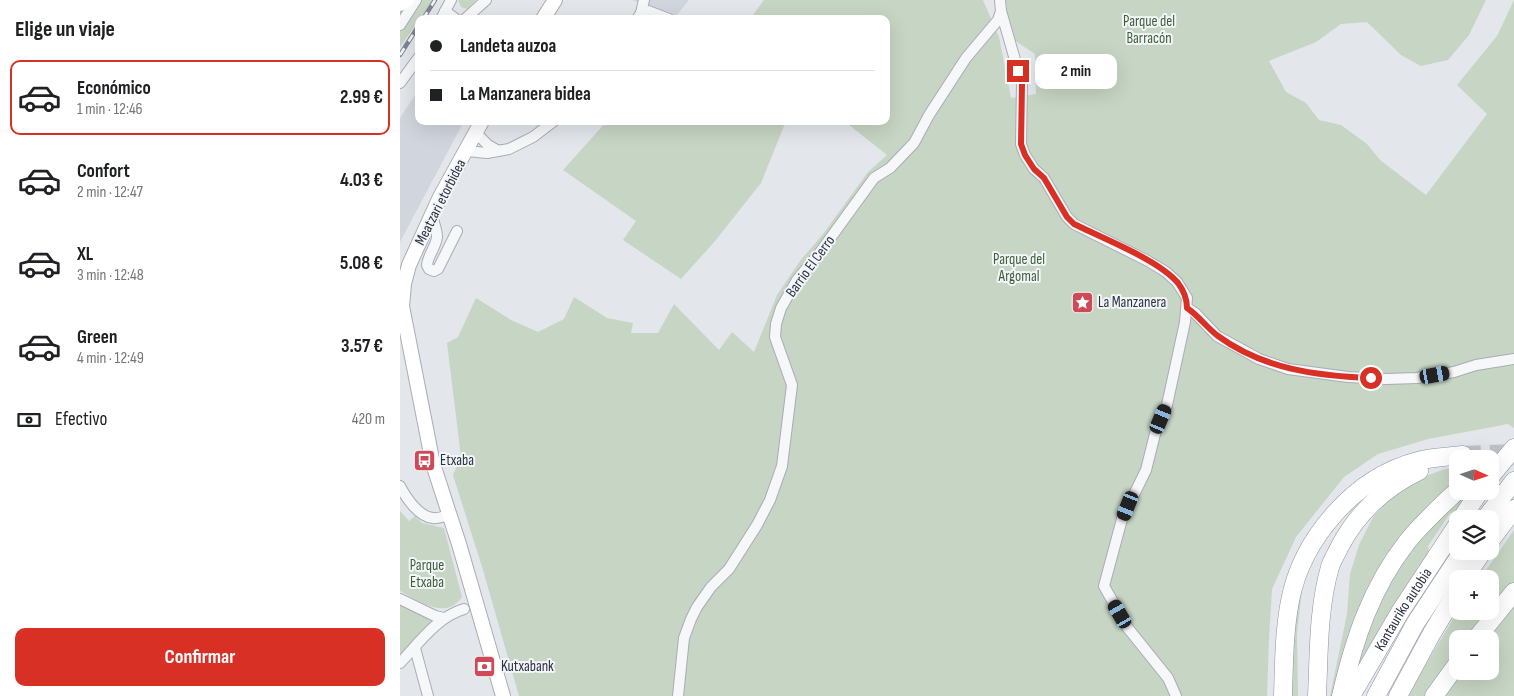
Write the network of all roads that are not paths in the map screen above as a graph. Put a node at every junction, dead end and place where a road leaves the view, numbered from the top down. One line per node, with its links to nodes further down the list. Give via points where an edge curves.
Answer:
1 (407, 0): 8 (street)
2 (416, 0): 16 (street)
3 (451, 0): 10 (street)
4 (486, 0): 11 (street)
5 (555, 0): 12 (street)
6 (644, 0): 13 (street)
7 (1000, 0): 9 (street)
8 (400, 4)
9 (1001, 11): 25 (street, via 1022,84 1021,144 1025,155 1074,224 1166,272 1182,289 1187,298); 51 (street, Barrio El Cerro, via 998,20 966,58 914,142 890,168 874,178 797,280 781,308 775,337 792,385 782,466 757,525 691,619 684,638)
10 (443, 15)
11 (469, 15)
12 (546, 15)
13 (639, 15)
14 (641, 15): 15 (street, via 648,11)
15 (662, 15)
16 (400, 25)
17 (415, 64): 18 (street)
18 (400, 83)
19 (548, 125): 22 (street, via 510,149)
20 (479, 127): 21 (street, Meatzari etorbidea); 22 (street, via 488,145)
21 (467, 150): 22 (street, via 486,153); 23 (street, Meatzari etorbidea)
22 (498, 150)
23 (432, 216): 24 (street, via 437,234 427,261 429,269 438,269); 36 (street, Meatzari etorbidea, via 408,265 402,306 433,464)
24 (457, 231)
25 (1187, 308): 26 (street, via 1195,312 1217,336 1259,359 1288,369 1348,377 1417,378); 52 (street, via 1167,405 1156,430 1146,470 1122,519 1104,586 1127,627 1168,678)
26 (1514, 359)
27 (1514, 434): 29 (highway)
28 (1514, 448): 30 (highway)
29 (1498, 450)
30 (1499, 466)
31 (1514, 481): 35 (highway)
32 (400, 486): 36 (street, via 424,515 435,518)
33 (1449, 499): 55 (highway, via 1408,541 1372,598 1353,648)
34 (1514, 509): 37 (highway)
35 (1492, 510)
36 (449, 515): 42 (street, Meatzari etorbidea)
37 (1499, 529)
38 (1449, 538): 56 (highway, Kantauriko autobia, via 1400,612)
39 (1457, 560): 57 (highway, via 1415,624)
40 (1514, 592): 45 (highway)
41 (400, 599): 44 (street)
42 (471, 605): 44 (street); 50 (street, Meatzari etorbidea, via 482,623)
43 (1449, 605): 58 (highway)
44 (444, 618): 46 (street)
45 (1483, 630)
46 (414, 648): 47 (street); 49 (street)
47 (400, 663)
48 (1449, 675): 59 (highway)
49 (428, 696)
50 (503, 696)
51 (678, 696)
52 (1176, 696)
53 (1283, 696): 54 (highway, via 1290,599 1308,550 1322,529 1350,498 1396,469 1417,461 1463,455 1403,478 1367,506 1349,528 1331,564 1325,589)
54 (1317, 696)
55 (1341, 696)
56 (1351, 696)
57 (1376, 696)
58 (1398, 696)
59 (1434, 696)

